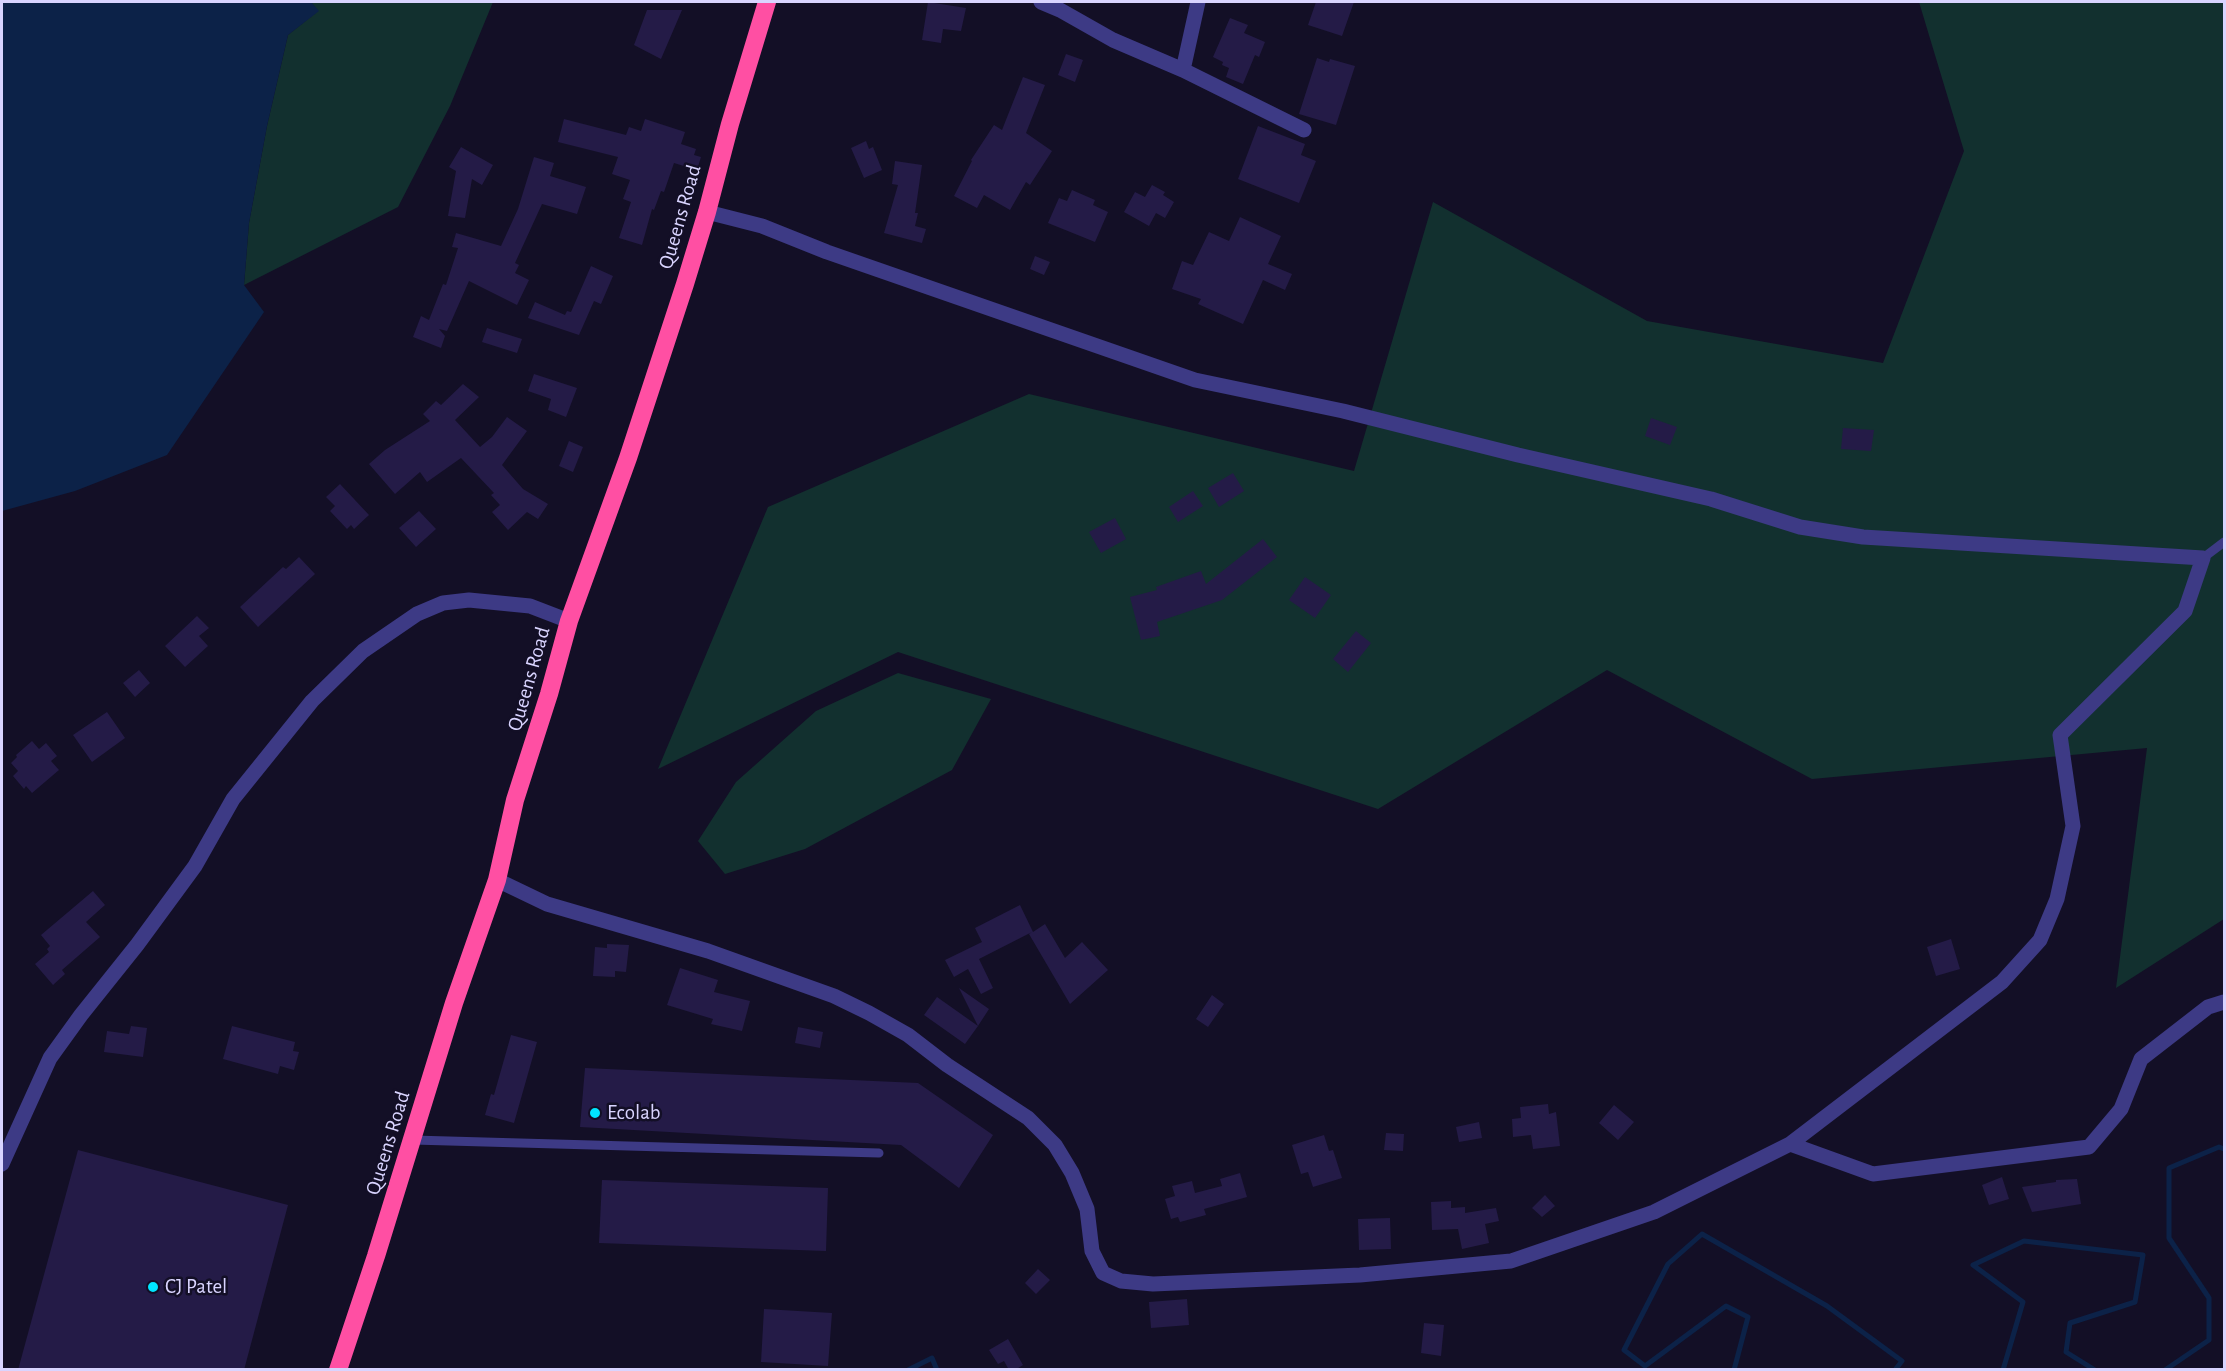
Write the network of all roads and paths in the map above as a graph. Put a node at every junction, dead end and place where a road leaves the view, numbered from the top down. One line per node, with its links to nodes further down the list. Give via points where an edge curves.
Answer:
1 (767, 2): 6 (highway, Queens Road)
2 (1041, 2): 4 (street, via 1113,40)
3 (1198, 2): 4 (street)
4 (1183, 70): 5 (street)
5 (1304, 130)
6 (707, 212): 8 (street, via 762,226 1195,380 1343,411 1711,499 1800,527 1863,537); 9 (highway, Queens Road, via 628,458)
7 (2224, 542): 8 (lane)
8 (2203, 558): 13 (street, via 2185,611 2060,735 2073,826 2057,899 2040,940 2002,982)
9 (569, 621): 10 (highway, Queens Road, via 515,800); 15 (street, via 530,606 469,600 443,603 417,614 363,651 312,701 233,799 195,866 50,1058)
10 (497, 880): 12 (highway, Queens Road, via 454,1003); 13 (street, via 547,904 708,951 834,996 908,1035 946,1065 1028,1118 1055,1145 1087,1209 1092,1251 1103,1273 1122,1281 1153,1284 1349,1276 1510,1261 1654,1212)
11 (2224, 1002): 13 (street, via 2208,1007 2141,1059 2121,1109 2090,1147 1873,1174)
12 (413, 1140): 14 (lane); 16 (highway, Queens Road)
13 (1790, 1144)
14 (879, 1153)
15 (2, 1164)
16 (338, 1370)

